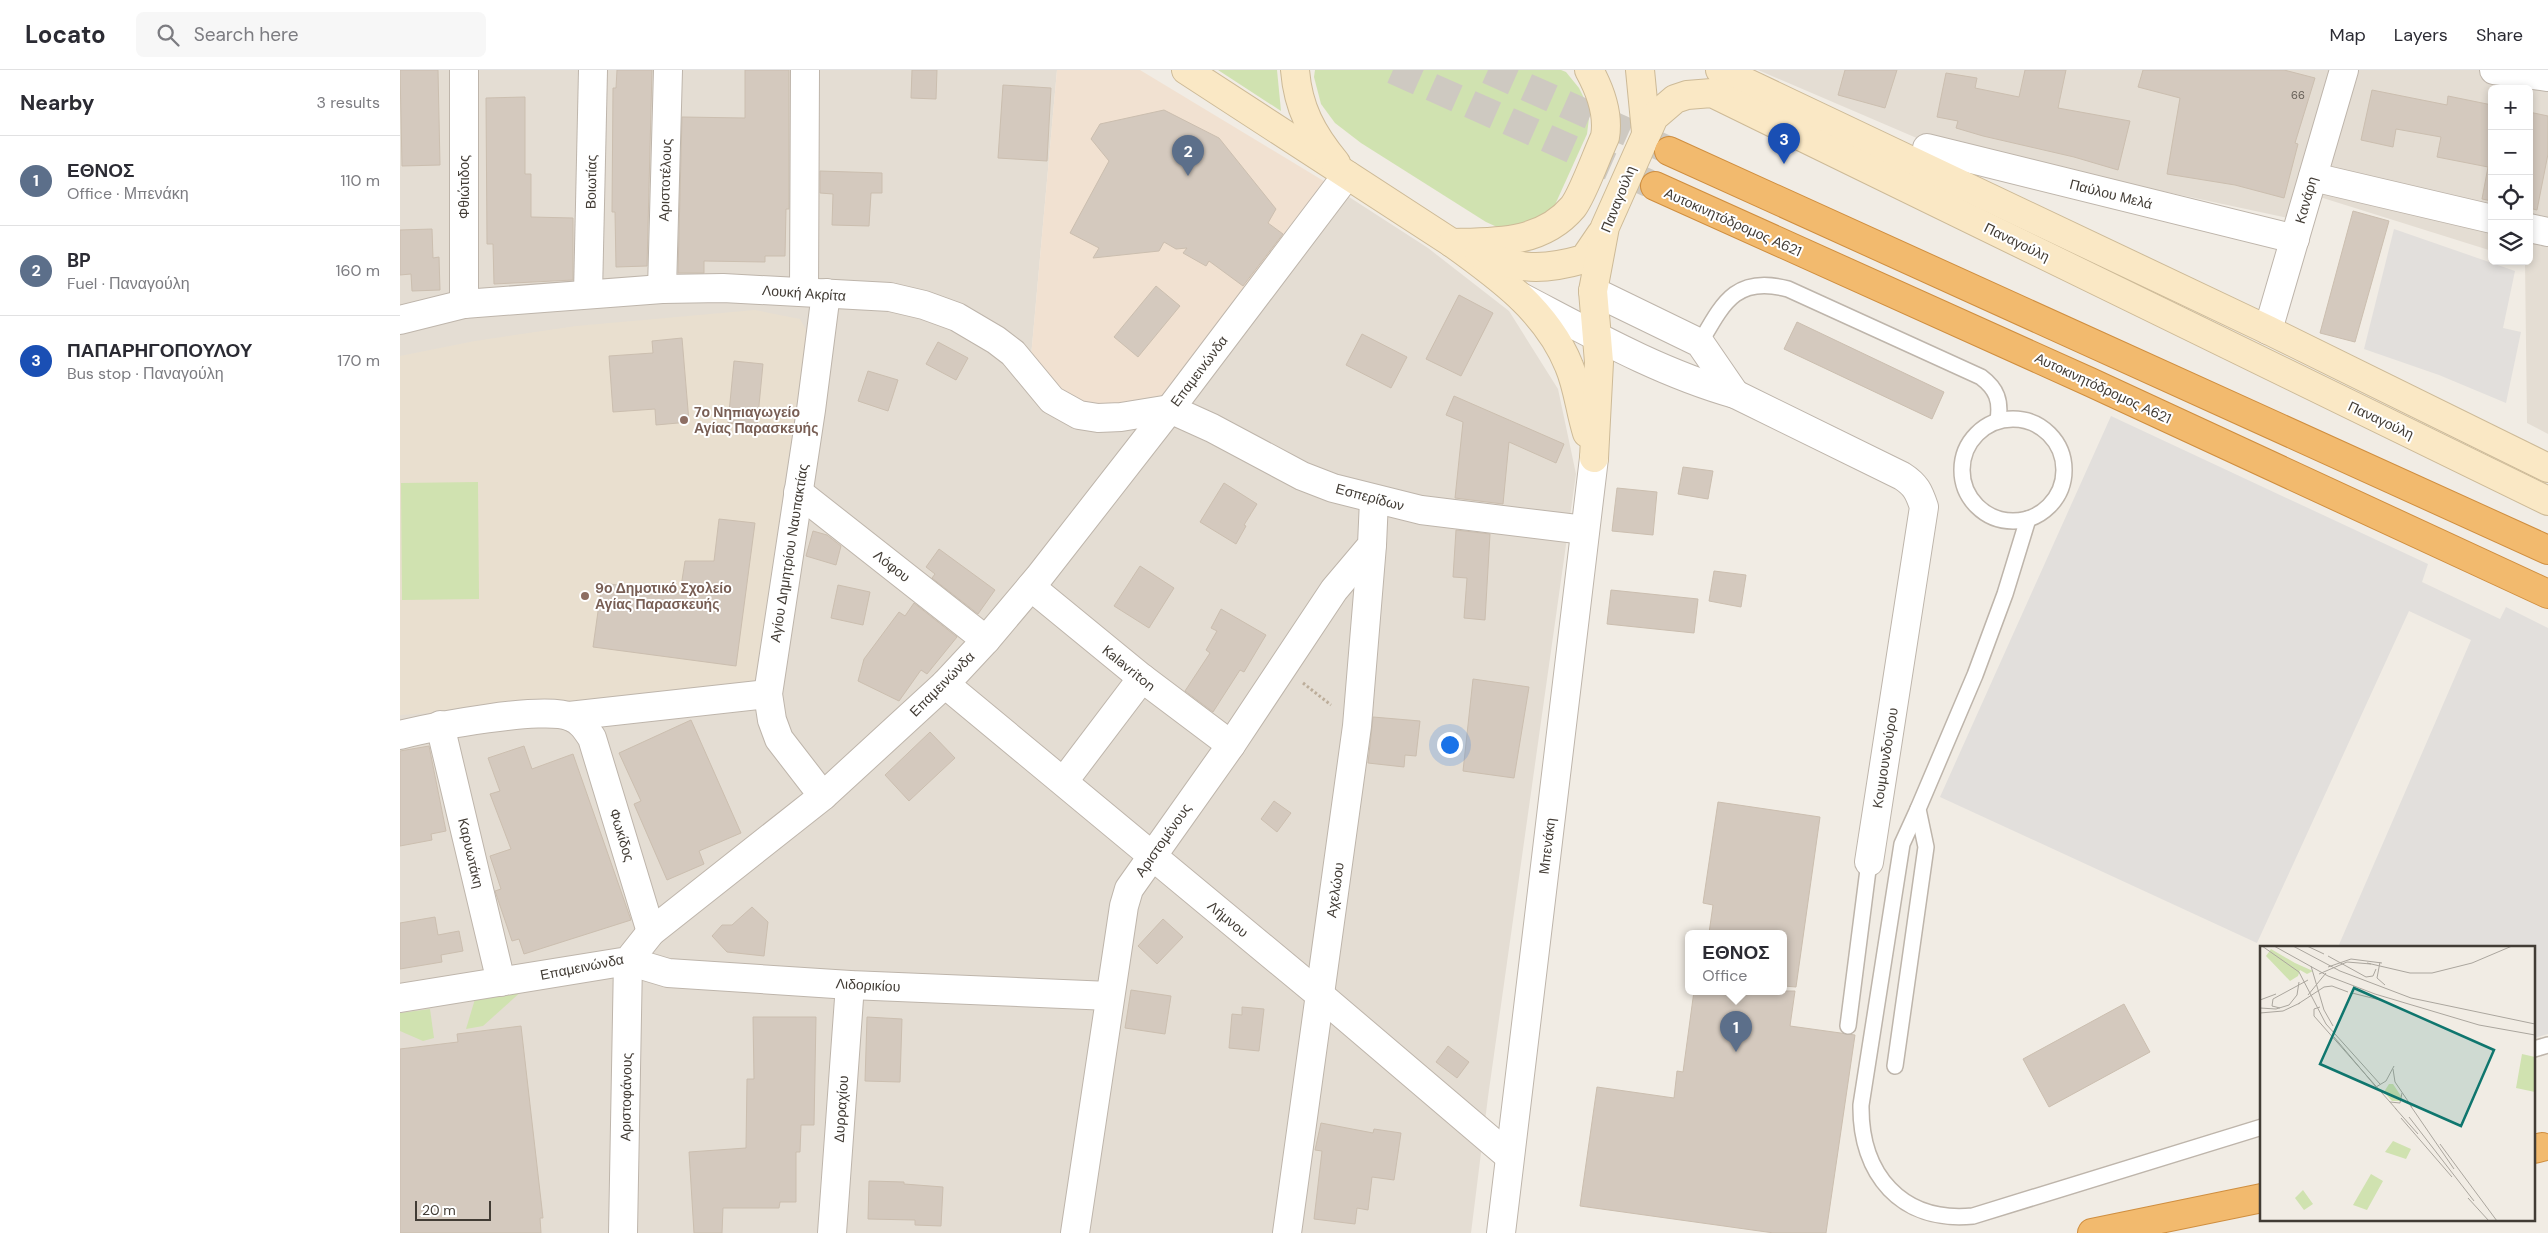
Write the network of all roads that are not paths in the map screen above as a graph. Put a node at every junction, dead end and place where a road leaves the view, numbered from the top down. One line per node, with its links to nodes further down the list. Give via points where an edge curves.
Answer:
1 (464, 70): 32 (street, Φθιώτιδος)
2 (593, 70): 30 (street, Βοιωτίας)
3 (668, 70): 27 (street, Αριστοτέλους)
4 (805, 70): 29 (street, Αγίου Δημητρίου Ναυπακτίας)
5 (1186, 70): 16 (main road)
6 (1295, 70): 16 (main road, via 1302,110 1326,150)
7 (1589, 70): 19 (main road, via 1600,96 1607,127)
8 (1640, 70): 13 (main road)
9 (1720, 70): 34 (main road, Παναγούλη)
10 (2344, 70): 17 (street, Κανάρη)
11 (2494, 70): 12 (street)
12 (2548, 77)
13 (1646, 132): 21 (main road, Παναγούλη); 44 (main road, Παναγούλη, via 1654,117 1675,99 1712,93)
14 (1927, 148): 24 (street, Παύλου Μελά)
15 (1669, 151): 48 (highway)
16 (1347, 175): 25 (main road); 38 (street, Επαμεινώνδα)
17 (2313, 177): 20 (street); 24 (street, Κανάρη)
18 (1655, 186): 50 (highway, Αυτοκινητόδρομος Α621)
19 (1573, 206): 25 (main road, via 1542,231 1522,239); 26 (main road)
20 (2488, 218)
21 (1605, 227): 26 (main road); 28 (main road, Παναγούλη)
22 (2533, 229): 23 (street)
23 (2548, 232)
24 (2295, 239): 34 (street, Κανάρη)
25 (1452, 243): 26 (main road, via 1503,263 1529,268 1555,267); 31 (main road)
26 (1584, 259): 28 (main road)
27 (662, 289): 29 (street, Λουκή Ακρίτα, via 723,288); 30 (street, Λουκή Ακρίτα)
28 (1594, 291): 35 (main road, Παναγούλη); 36 (street)
29 (815, 293): 38 (street, Λουκή Ακρίτα, via 890,297 957,317 1008,349 1052,400 1079,415 1098,418); 42 (street, Αγίου Δημητρίου Ναυπακτίας)
30 (588, 294): 32 (street, Λουκή Ακρίτα)
31 (1518, 295): 35 (street); 40 (main road, via 1539,316 1569,366)
32 (464, 304): 33 (street, Λουκή Ακρίτα)
33 (400, 320)
34 (2268, 330): 41 (main road, Παναγούλη)
35 (1598, 338): 37 (street, via 1708,386); 40 (main road, Παναγούλη)
36 (1700, 343): 37 (street); 39 (lane, via 1724,304 1740,291 1767,284 1788,289 1981,377 1997,394)
37 (1735, 394): 63 (street, Κουμουνδούρου, via 1902,476 1919,491 1924,507)
38 (1170, 409): 43 (street, Εσπερίδων, via 1302,476); 49 (street, Επαμεινώνδα)
39 (1998, 420): 45 (lane, via 2021,419 2042,427 2058,444 2064,466 2061,489 2047,508); 45 (lane, via 1978,431 1965,450 1961,473 1968,495 1983,512 2004,520)
40 (1594, 458): 46 (street, Μπενάκη)
41 (2548, 468)
42 (798, 492): 51 (street, Λόφου); 54 (street, Αγίου Δημητρίου Ναυπακτίας)
43 (1374, 500): 46 (street, Εσπερίδων, via 1421,510); 47 (street)
44 (2548, 501)
45 (2028, 519): 61 (lane, via 1975,675)
46 (1585, 530): 74 (street, Μπενάκη)
47 (1372, 545): 58 (street, Αριστομένους, via 1334,590); 68 (street, Αχελώου, via 1358,726)
48 (2548, 550)
49 (1031, 587): 51 (street, Επαμεινώνδα); 52 (street, Kalavriton)
50 (2548, 594)
51 (986, 640): 53 (street, Επαμεινώνδα)
52 (1142, 678): 58 (street, Kalavriton); 59 (street)
53 (945, 684): 59 (street, Λήμνου); 60 (street, Επαμεινώνδα)
54 (768, 694): 55 (street); 60 (street, Αγίου Δημητρίου Ναυπακτίας, via 779,739)
55 (569, 716): 56 (street, via 539,714); 64 (street, Φωκίδος, via 582,724 592,738)
56 (440, 724): 57 (street); 66 (street, Καρυωτάκη)
57 (400, 735)
58 (1231, 744): 62 (street, Αριστομένους)
59 (1064, 781): 62 (street, Λήμνου)
60 (823, 796): 64 (street, Επαμεινώνδα)
61 (1918, 809): 72 (lane, via 1926,847); 73 (lane, via 1902,844 1861,1105 1866,1153 1889,1190 1931,1214 1952,1218 1973,1216)
62 (1151, 855): 68 (street, Λήμνου); 69 (street, Αριστομένους, via 1129,889 1124,906)
63 (1869, 862): 71 (lane, Κουμουνδούρου)
64 (652, 932): 65 (street, Επαμεινώνδα)
65 (628, 961): 66 (street, Επαμεινώνδα); 67 (street, Λιδορικίου, via 668,973); 76 (street, Αριστοφάνους)
66 (501, 982): 70 (street, Επαμεινώνδα)
67 (850, 985): 69 (street, Λιδορικίου); 77 (street, Δυρραχίου)
68 (1320, 995): 74 (street, Λήμνου); 79 (street, Αχελώου)
69 (1110, 996): 78 (street, Αριστομένους)
70 (400, 998)
71 (1848, 1026)
72 (1895, 1066)
73 (2260, 1128)
74 (1509, 1156): 80 (street, Μπενάκη)
75 (2260, 1198): 81 (highway)
76 (623, 1233)
77 (832, 1233)
78 (1075, 1233)
79 (1287, 1233)
80 (1501, 1233)
81 (2092, 1233)

